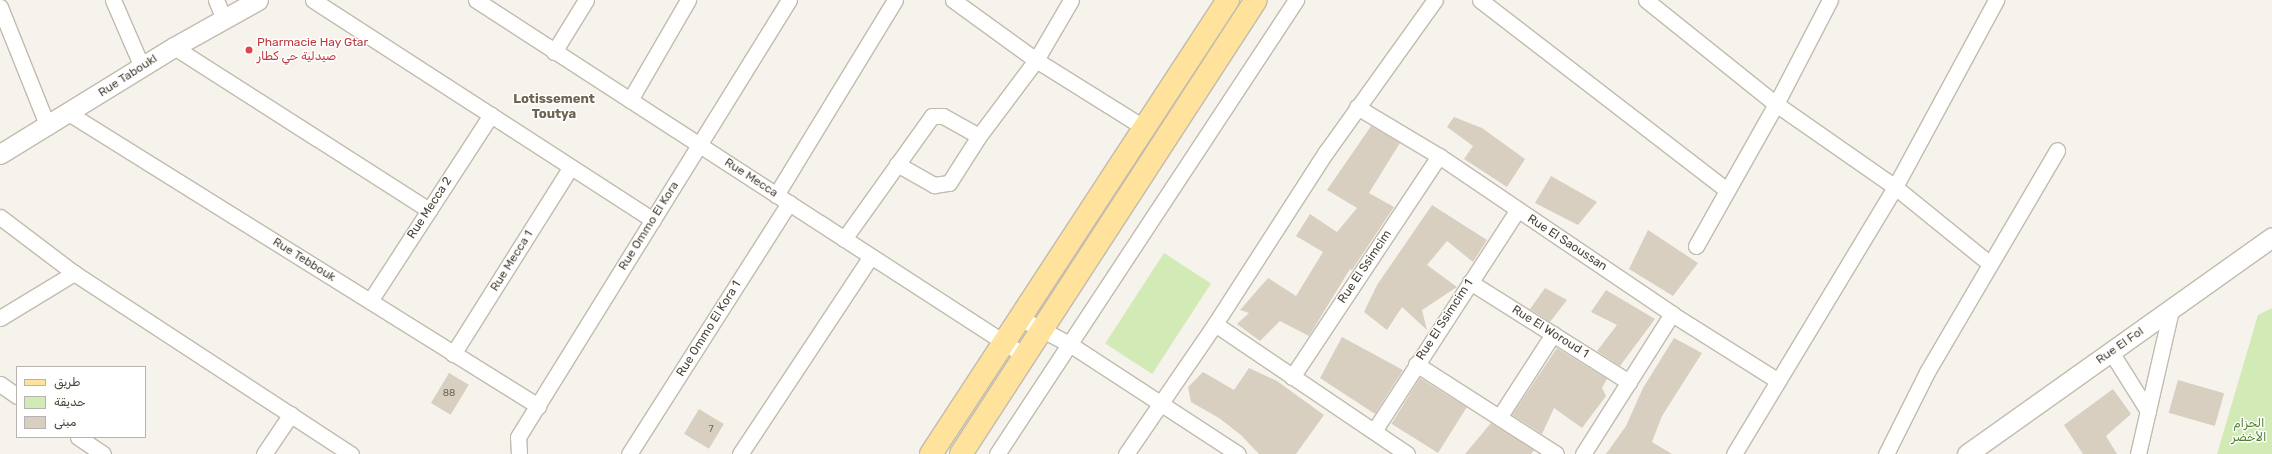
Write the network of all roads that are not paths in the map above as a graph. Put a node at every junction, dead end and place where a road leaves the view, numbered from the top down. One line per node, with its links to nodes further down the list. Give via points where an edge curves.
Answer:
1 (113, 0): 25 (street)
2 (216, 0): 21 (street)
3 (258, 0): 21 (street, Rue Taboukl)
4 (313, 0): 30 (street)
5 (586, 0): 23 (street)
6 (688, 0): 26 (street)
7 (789, 0): 34 (street, Rue Ommo El Kora)
8 (895, 0): 42 (street, Rue Ommo El Kora 1)
9 (953, 0): 24 (street)
10 (1071, 0): 24 (street)
11 (1228, 0): 32 (main road)
12 (1256, 0): 60 (main road)
13 (1296, 0): 63 (street)
14 (1435, 0): 28 (street)
15 (1480, 0): 41 (street)
16 (1646, 0): 27 (street)
17 (1830, 0): 27 (street)
18 (1996, 0): 40 (street)
19 (484, 2): 23 (street, Rue Mecca)
20 (0, 7): 31 (street)
21 (224, 19): 22 (street, Rue Taboukl)
22 (174, 47): 25 (street, Rue Taboukl); 43 (street)
23 (554, 52): 26 (street, Rue Mecca)
24 (1036, 60): 32 (street); 33 (street)
25 (142, 67): 29 (street, Rue Taboukl)
26 (630, 100): 34 (street, Rue Mecca)
27 (1776, 104): 40 (street); 41 (street)
28 (1357, 107): 37 (street, Rue El Saoussan); 59 (street)
29 (70, 114): 31 (street, Rue Taboukl); 54 (street, Rue Tebbouk)
30 (491, 115): 39 (street); 43 (street, Rue Mecca 2)
31 (48, 127): 36 (street, Rue Taboukl)
32 (1145, 128): 58 (main road)
33 (979, 136): 38 (street, via 943,116 932,116); 38 (street, via 949,182 944,185 934,185)
34 (699, 145): 42 (street, Rue Mecca); 46 (street, Rue Ommo El Kora)
35 (2057, 150): 51 (street)
36 (0, 154)
37 (1439, 156): 44 (street, Rue El Saoussan); 68 (street, Rue El Ssimcim)
38 (897, 164): 48 (street)
39 (570, 168): 46 (street); 65 (street, Rue Mecca 1)
40 (1895, 187): 51 (street); 69 (street)
41 (1727, 190): 49 (street)
42 (783, 199): 48 (street, Rue Mecca); 84 (street, Rue Ommo El Kora 1)
43 (429, 210): 54 (street, Rue Mecca 2)
44 (1517, 211): 53 (street, Rue El Ssimcim 1); 56 (street, Rue El Saoussan, via 1575,247)
45 (0, 217): 52 (street)
46 (653, 220): 74 (street, Rue Ommo El Kora)
47 (2272, 237): 55 (street, Rue El Fol)
48 (844, 239): 50 (street, Rue Mecca)
49 (1696, 246)
50 (871, 256): 62 (street, Rue Mecca); 85 (street)
51 (1990, 264): 95 (street, via 1927,372)
52 (74, 273): 57 (street); 76 (street)
53 (1470, 282): 61 (street, Rue El Woroud 1); 67 (street, Rue El Ssimcim 1)
54 (370, 301): 65 (street, Rue Tebbouk)
55 (2171, 310): 64 (street, Rue El Fol); 75 (street)
56 (1672, 314): 69 (street, Rue El Saoussan); 70 (street)
57 (0, 318)
58 (1020, 318): 60 (street); 62 (main road)
59 (1215, 324): 68 (street); 73 (street)
60 (1042, 329): 63 (street); 66 (main road)
61 (1553, 334): 70 (street, Rue El Woroud 1); 77 (street)
62 (1004, 344): 66 (street, Rue Mecca); 86 (main road)
63 (1071, 345): 73 (street); 88 (street)
64 (2111, 352): 75 (street); 96 (street, Rue El Fol)
65 (453, 354): 74 (street, Rue Tebbouk)
66 (1025, 356): 87 (main road)
67 (1416, 364): 77 (street); 78 (street, Rue El Ssimcim 1)
68 (1292, 377): 78 (street)
69 (1777, 380): 94 (street)
70 (1629, 382): 93 (street)
71 (0, 384): 72 (street)
72 (16, 395)
73 (1160, 405): 89 (street); 90 (street)
74 (538, 406): 83 (street, Rue Ommo El Kora, via 518,437)
75 (2148, 410): 97 (street)
76 (291, 414): 81 (street); 82 (street)
77 (1500, 416): 92 (street)
78 (1374, 431): 91 (street)
79 (79, 438): 80 (street)
80 (103, 454)
81 (264, 454)
82 (351, 454)
83 (518, 454)
84 (629, 454)
85 (740, 454)
86 (931, 454)
87 (961, 454)
88 (997, 454)
89 (1126, 454)
90 (1238, 454)
91 (1407, 454)
92 (1556, 454)
93 (1583, 454)
94 (1734, 454)
95 (1886, 454)
96 (1967, 454)
97 (2138, 454)

